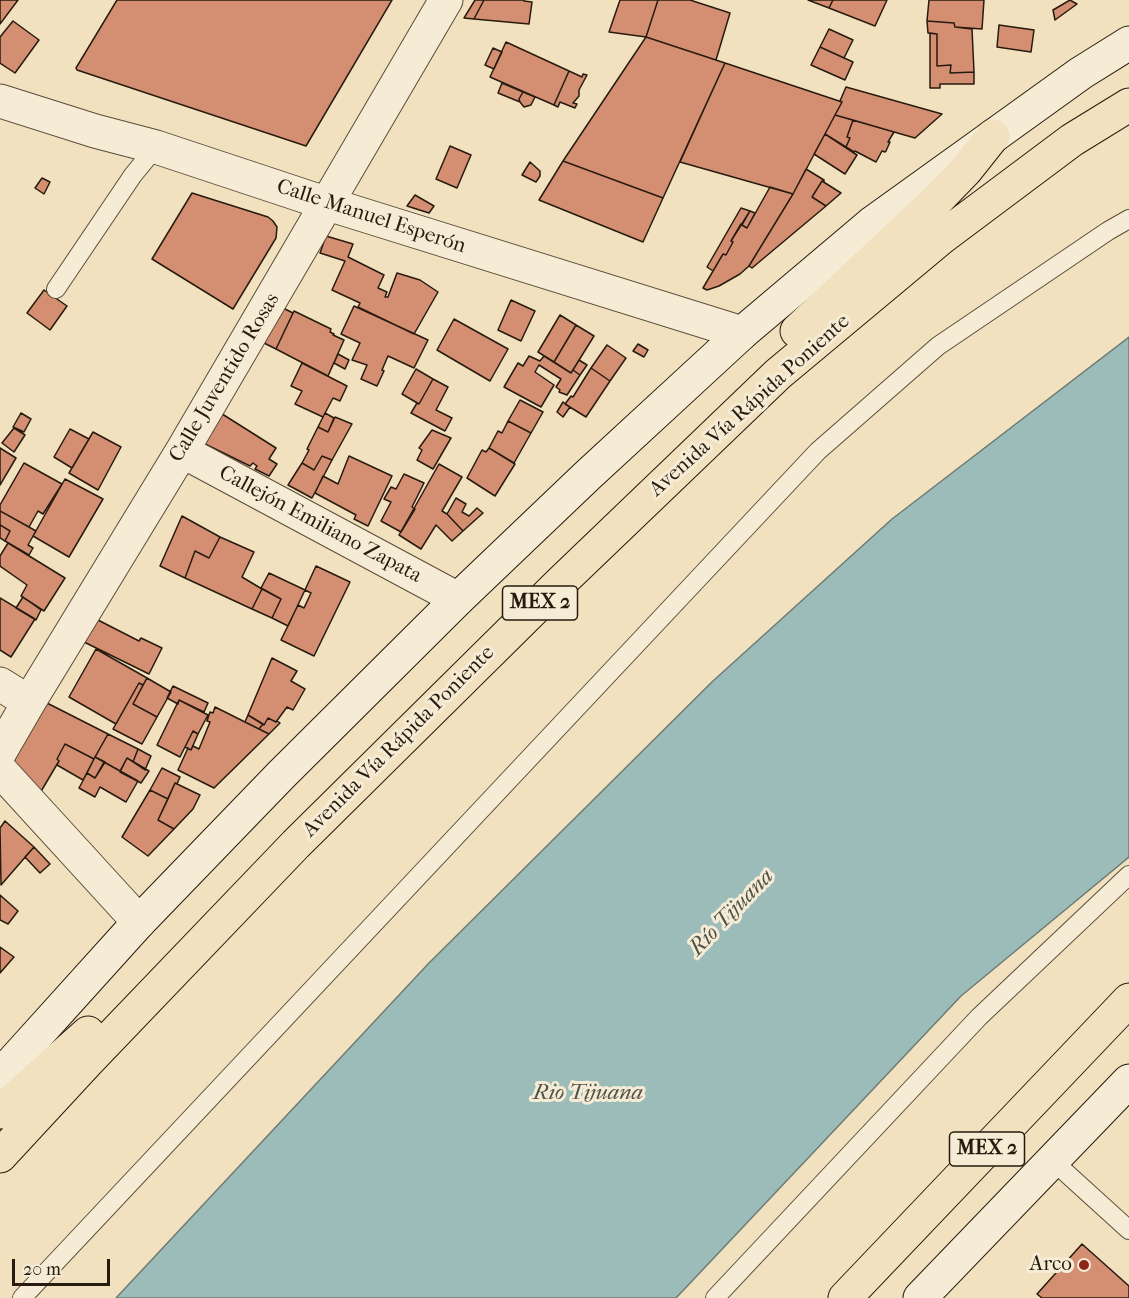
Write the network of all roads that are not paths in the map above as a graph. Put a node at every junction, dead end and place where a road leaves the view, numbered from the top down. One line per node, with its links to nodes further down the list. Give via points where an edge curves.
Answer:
1 (446, 0): 7 (street, Calle Juventido Rosas)
2 (1129, 43): 5 (street)
3 (0, 101): 6 (street, Calle Manuel Esperón)
4 (1129, 105): 12 (highway, Avenida Vía Rápida Poniente / MEX 2, via 1072,140 940,238 787,366)
5 (993, 136): 10 (street, via 871,224); 12 (highway, via 938,199 632,486)
6 (156, 147): 7 (street, Calle Manuel Esperón); 9 (lane)
7 (328, 204): 10 (street, Calle Manuel Esperón); 11 (street, Calle Juventido Rosas)
8 (1129, 219): 28 (lane, via 938,346 818,451)
9 (56, 289)
10 (742, 333): 13 (street)
11 (182, 451): 13 (street, Callejón Emiliano Zapata); 15 (street, Calle Juventido Rosas)
12 (560, 584): 18 (highway, Avenida Vía Rápida Poniente / MEX 2)
13 (458, 599): 20 (street)
14 (0, 684): 15 (street)
15 (29, 702): 16 (street, Calle Juventido Rosas)
16 (0, 752)
17 (0, 770): 20 (street)
18 (296, 844): 24 (highway); 25 (highway, Avenida Vía Rápida Poniente / MEX 2)
19 (1129, 875): 29 (lane, via 979,1017)
20 (139, 922): 22 (street)
21 (1128, 1002): 30 (highway, MEX 2)
22 (0, 1076)
23 (1129, 1082): 26 (street)
24 (0, 1113)
25 (0, 1156)
26 (1053, 1161): 27 (lane); 31 (street)
27 (1129, 1230)
28 (22, 1298)
29 (715, 1298)
30 (845, 1298)
31 (920, 1298)

